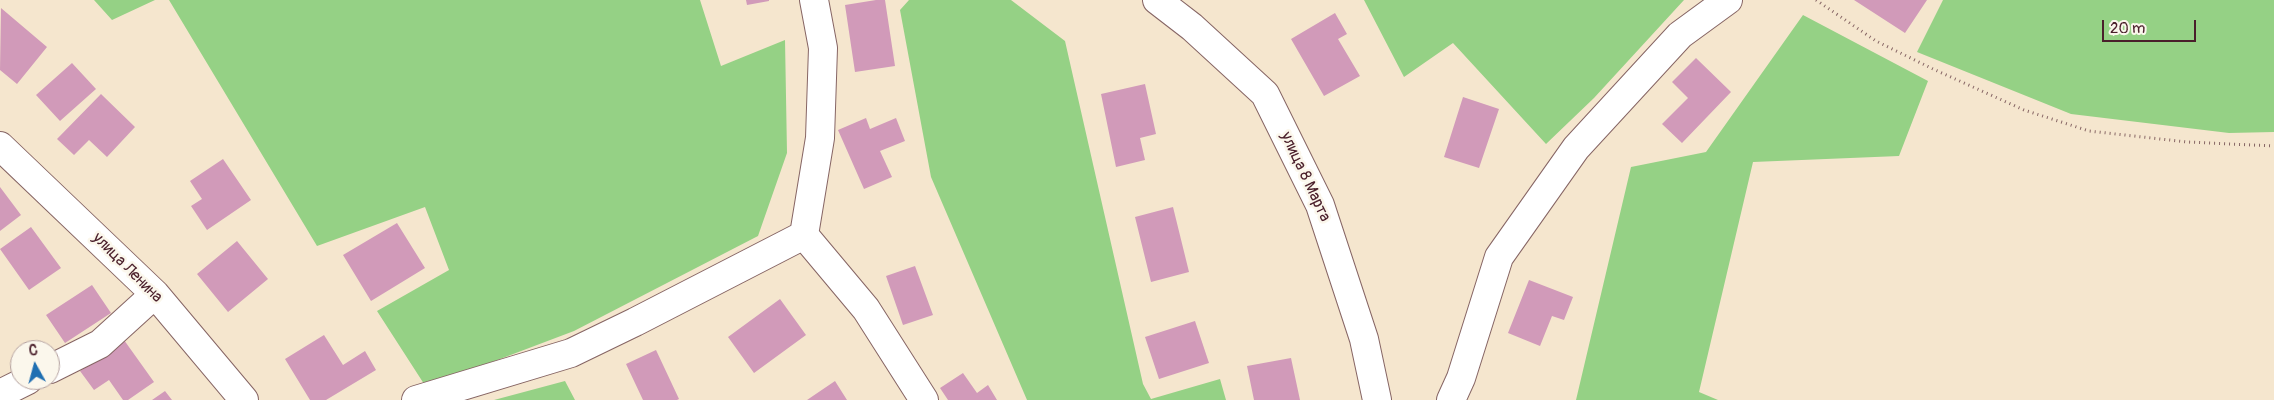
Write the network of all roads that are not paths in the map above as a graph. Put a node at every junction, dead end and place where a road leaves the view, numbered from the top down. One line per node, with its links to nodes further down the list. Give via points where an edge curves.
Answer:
1 (814, 0): 5 (street, via 823,48 820,138)
2 (1157, 0): 11 (street, улица 8 Марта, via 1265,94 1320,204 1364,339)
3 (1728, 0): 12 (street, via 1680,35 1576,148 1498,257 1461,378)
4 (0, 146): 6 (street, улица Ленина)
5 (804, 235): 9 (street, via 571,353); 10 (street, via 866,309)
6 (155, 294): 7 (street, via 100,344); 8 (street, улица Ленина)
7 (60, 364)
8 (244, 400)
9 (416, 400)
10 (924, 400)
11 (1377, 400)
12 (1451, 400)

